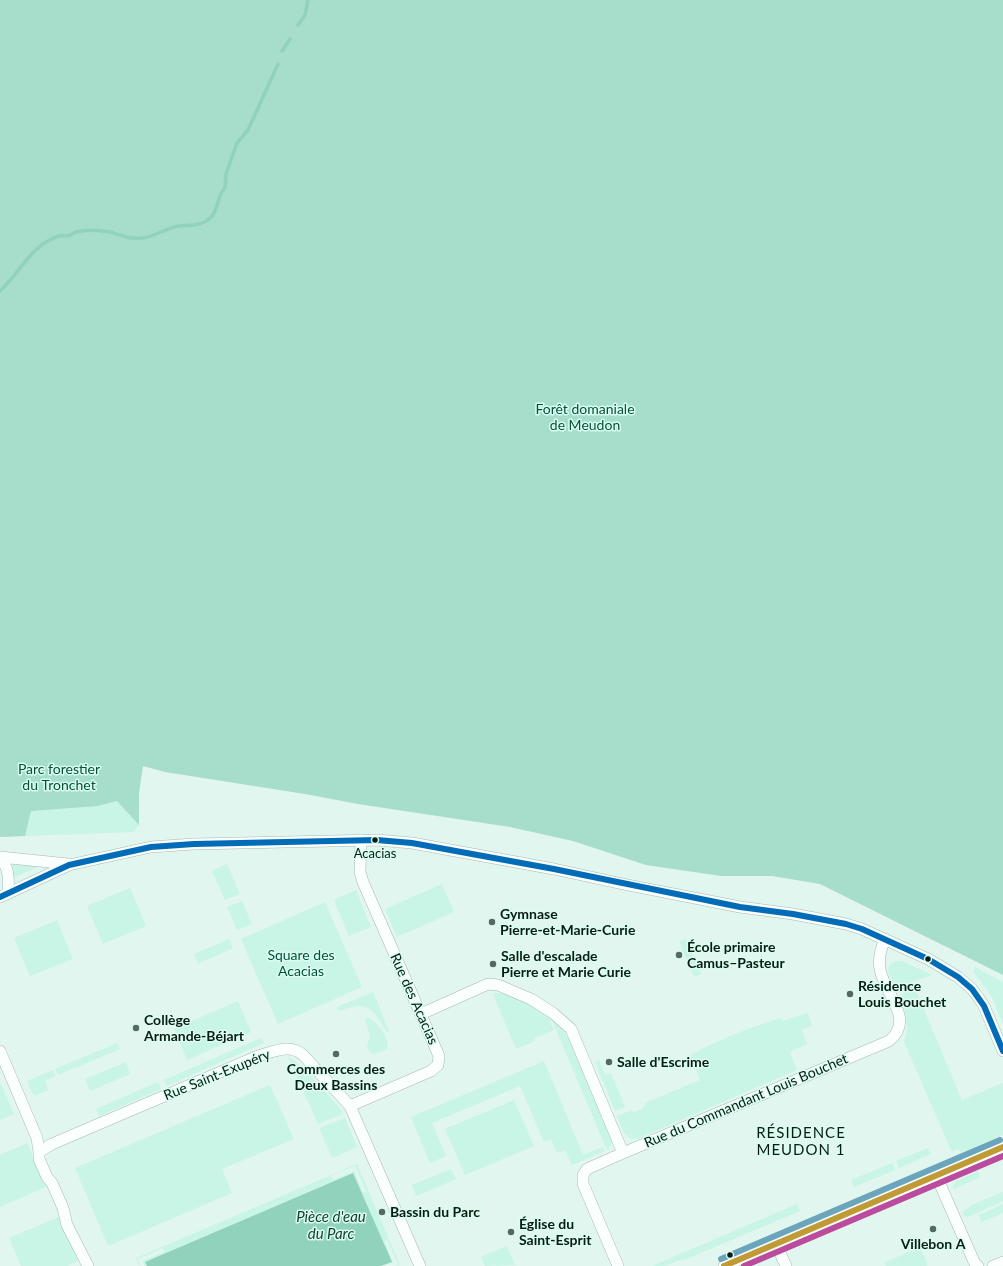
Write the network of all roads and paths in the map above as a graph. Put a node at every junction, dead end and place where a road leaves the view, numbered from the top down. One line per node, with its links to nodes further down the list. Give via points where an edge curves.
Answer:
1 (361, 840): 3 (street, via 172,844); 5 (street, via 412,843 740,907 846,924); 6 (street, Rue des Acacias, via 361,877)
2 (0, 857): 3 (street); 4 (street, via 5,863 9,877)
3 (69, 864): 4 (street)
4 (4, 894)
5 (885, 939): 8 (street, via 928,959 972,989 984,1006); 12 (street, Rue du Commandant Louis Bouchet, via 880,950 880,970 901,1021 900,1027 889,1041)
6 (420, 1014): 9 (street, Rue des Acacias, via 439,1056 438,1064 431,1071); 12 (street, via 488,984 498,985 530,999 553,1013 571,1029)
7 (0, 1051): 11 (street, via 37,1138)
8 (1003, 1051)
9 (350, 1106): 11 (street, Rue Saint-Exupéry, via 300,1052 286,1048 258,1056 183,1087); 17 (street, Rue Saint-Exupéry)
10 (1003, 1147): 13 (street)
11 (39, 1152): 16 (street, via 39,1159 63,1208 67,1225)
12 (623, 1153): 18 (street, Rue du Commandant Louis Bouchet, via 587,1169 583,1175 583,1184)
13 (936, 1175): 14 (street); 21 (street)
14 (776, 1244): 19 (street); 20 (street)
15 (1003, 1262): 22 (street)
16 (88, 1266)
17 (420, 1266)
18 (618, 1266)
19 (724, 1266)
20 (786, 1266)
21 (978, 1266)
22 (993, 1266)

